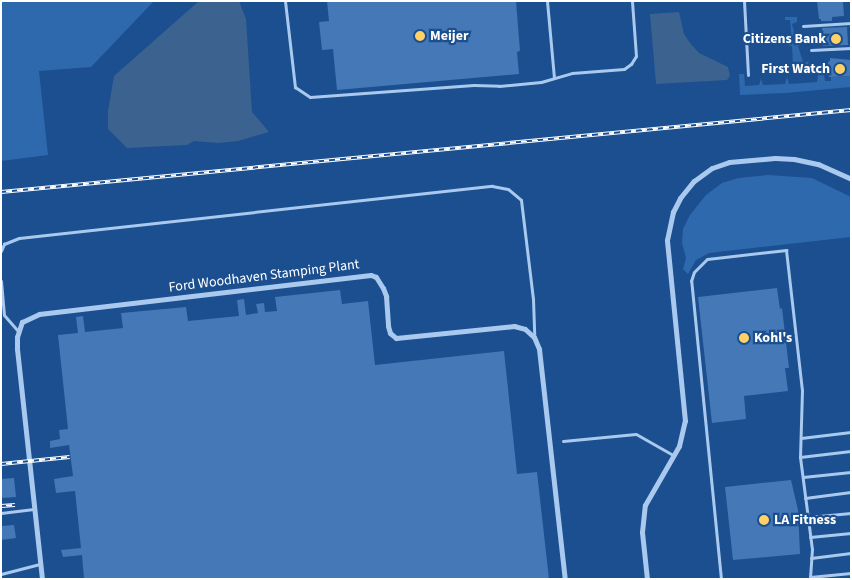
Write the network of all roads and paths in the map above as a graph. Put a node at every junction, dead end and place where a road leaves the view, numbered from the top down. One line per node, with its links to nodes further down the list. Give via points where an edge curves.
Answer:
1 (285, 1): 10 (lane, via 296,87 310,97 499,86)
2 (547, 1): 10 (lane)
3 (632, 1): 10 (lane, via 636,53 631,64 624,69 572,73)
4 (744, 1): 9 (lane)
5 (851, 23): 6 (lane)
6 (803, 26)
7 (851, 48): 8 (lane)
8 (811, 50)
9 (748, 75)
10 (554, 78)
11 (851, 179): 21 (street, via 818,164 794,159 729,162 712,168 694,181 680,198 671,217 666,240 685,410 684,432)
12 (2, 245): 13 (lane); 16 (lane, via 19,238 492,186 508,189 521,200 533,299)
13 (1, 251)
14 (1, 281): 15 (lane, via 4,315)
15 (18, 330): 16 (street, Ford Woodhaven Stamping Plant, via 26,319 39,314 371,275 380,281 383,288 388,326 396,338 514,326 521,326); 27 (street, via 17,349)
16 (534, 337): 40 (street, via 539,349)
17 (851, 432): 18 (lane)
18 (801, 438): 22 (lane); 42 (lane, via 802,390 786,250 708,259 694,272 692,281)
19 (563, 441): 21 (lane, via 629,434 644,437)
20 (851, 451): 22 (lane)
21 (673, 456): 41 (street, via 645,505 642,532)
22 (800, 457): 24 (lane)
23 (851, 472): 24 (lane)
24 (803, 477): 26 (lane)
25 (851, 492): 26 (lane)
26 (805, 498): 30 (lane)
27 (34, 509): 28 (lane); 35 (street)
28 (1, 513)
29 (851, 513): 30 (lane)
30 (808, 518): 32 (lane)
31 (851, 533): 32 (lane)
32 (810, 537): 34 (lane)
33 (851, 553): 34 (lane)
34 (811, 558): 38 (lane)
35 (40, 564): 37 (lane); 39 (street)
36 (851, 573): 38 (lane)
37 (1, 574)
38 (810, 578)
39 (42, 579)
40 (565, 579)
41 (647, 579)
42 (721, 579)

